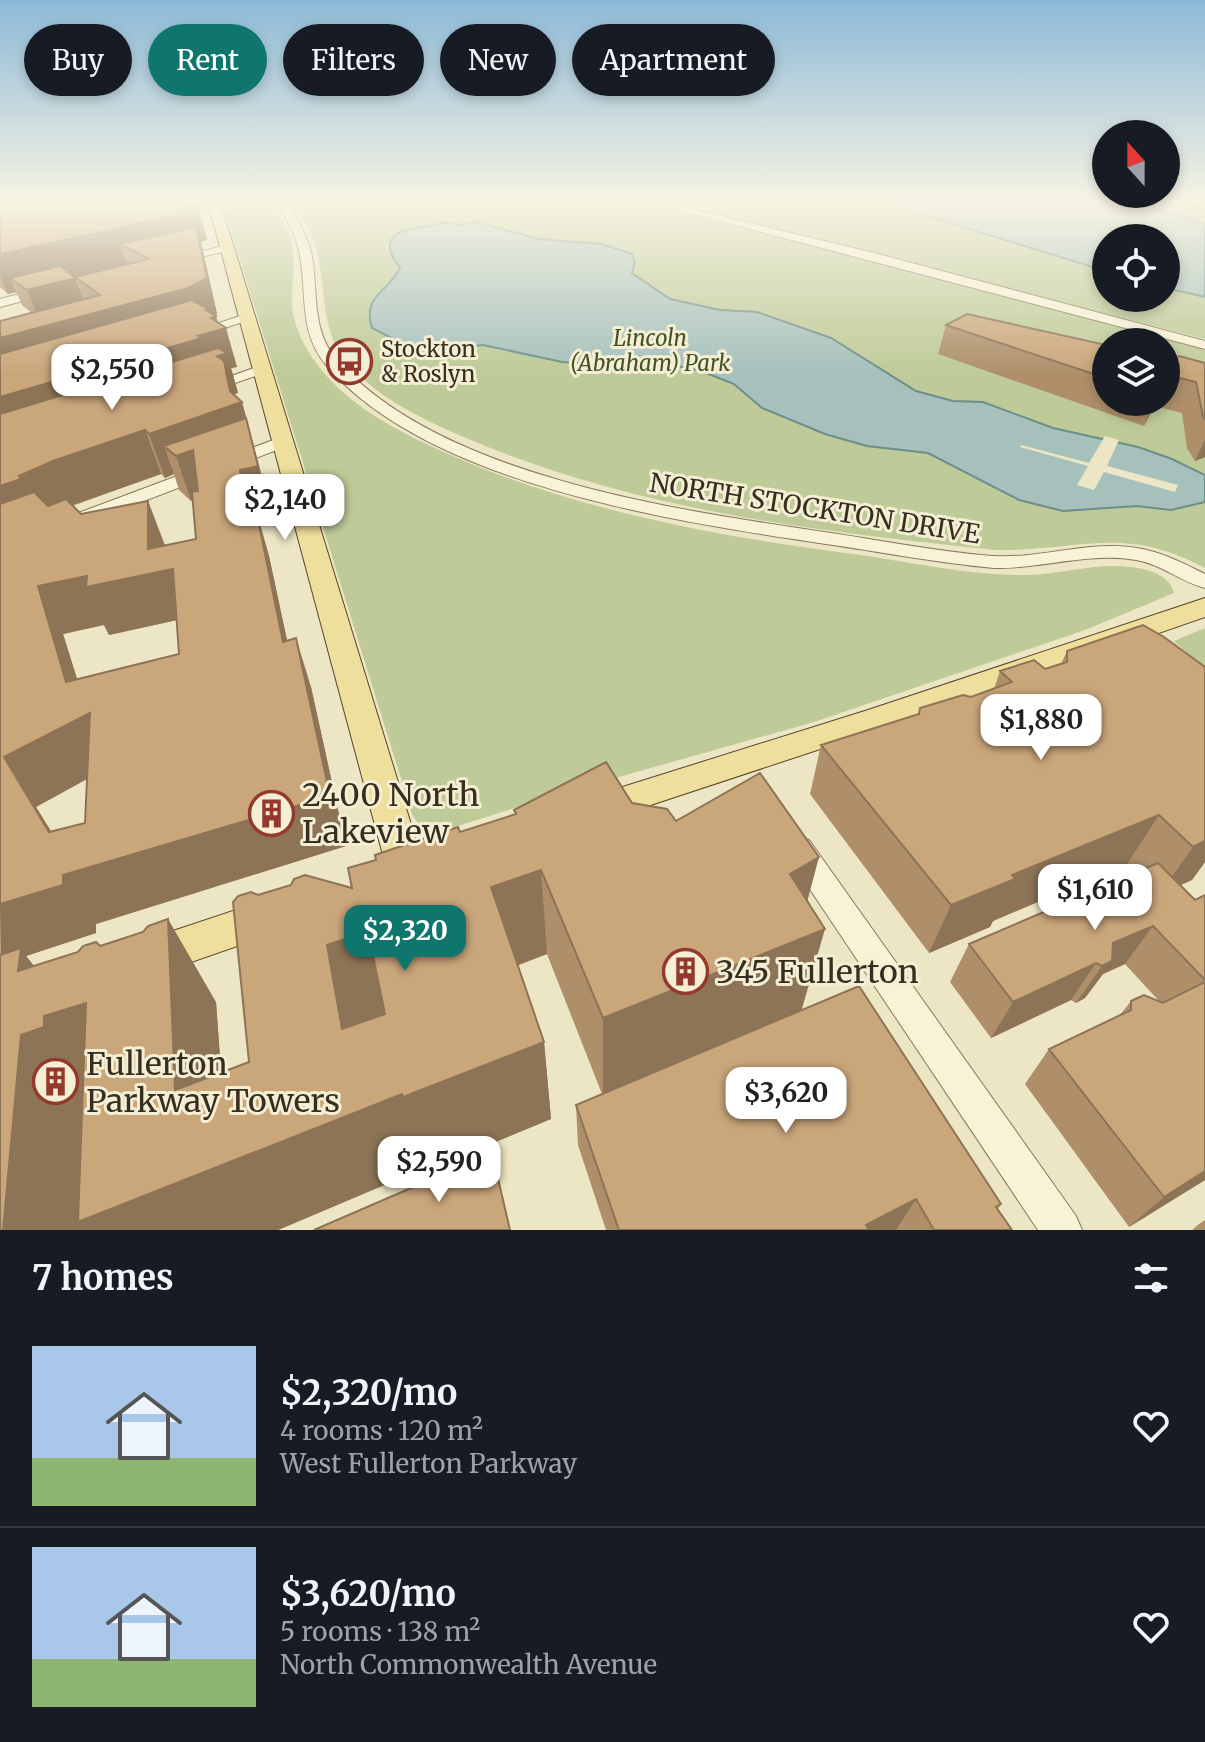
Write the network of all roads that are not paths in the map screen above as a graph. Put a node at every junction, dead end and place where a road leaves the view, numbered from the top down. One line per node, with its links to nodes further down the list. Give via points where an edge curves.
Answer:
1 (177, 259): 5 (street)
2 (229, 259): 8 (main road)
3 (304, 259): 15 (street, NORTH STOCKTON DRIVE, via 309,317 329,360 392,414 457,447 596,495 744,528 995,562 1136,554)
4 (885, 259): 10 (street)
5 (166, 262)
6 (60, 288): 7 (street)
7 (0, 303)
8 (245, 319): 9 (street); 11 (main road)
9 (182, 337)
10 (1205, 345)
11 (262, 369): 12 (street); 13 (main road)
12 (196, 391)
13 (281, 442): 14 (street); 19 (main road)
14 (57, 528)
15 (1205, 582)
16 (1205, 607): 17 (main road, via 1139,641 748,777)
17 (560, 821)
18 (780, 823): 22 (street)
19 (406, 870)
20 (307, 904): 21 (main road)
21 (116, 969)
22 (1062, 1230)

